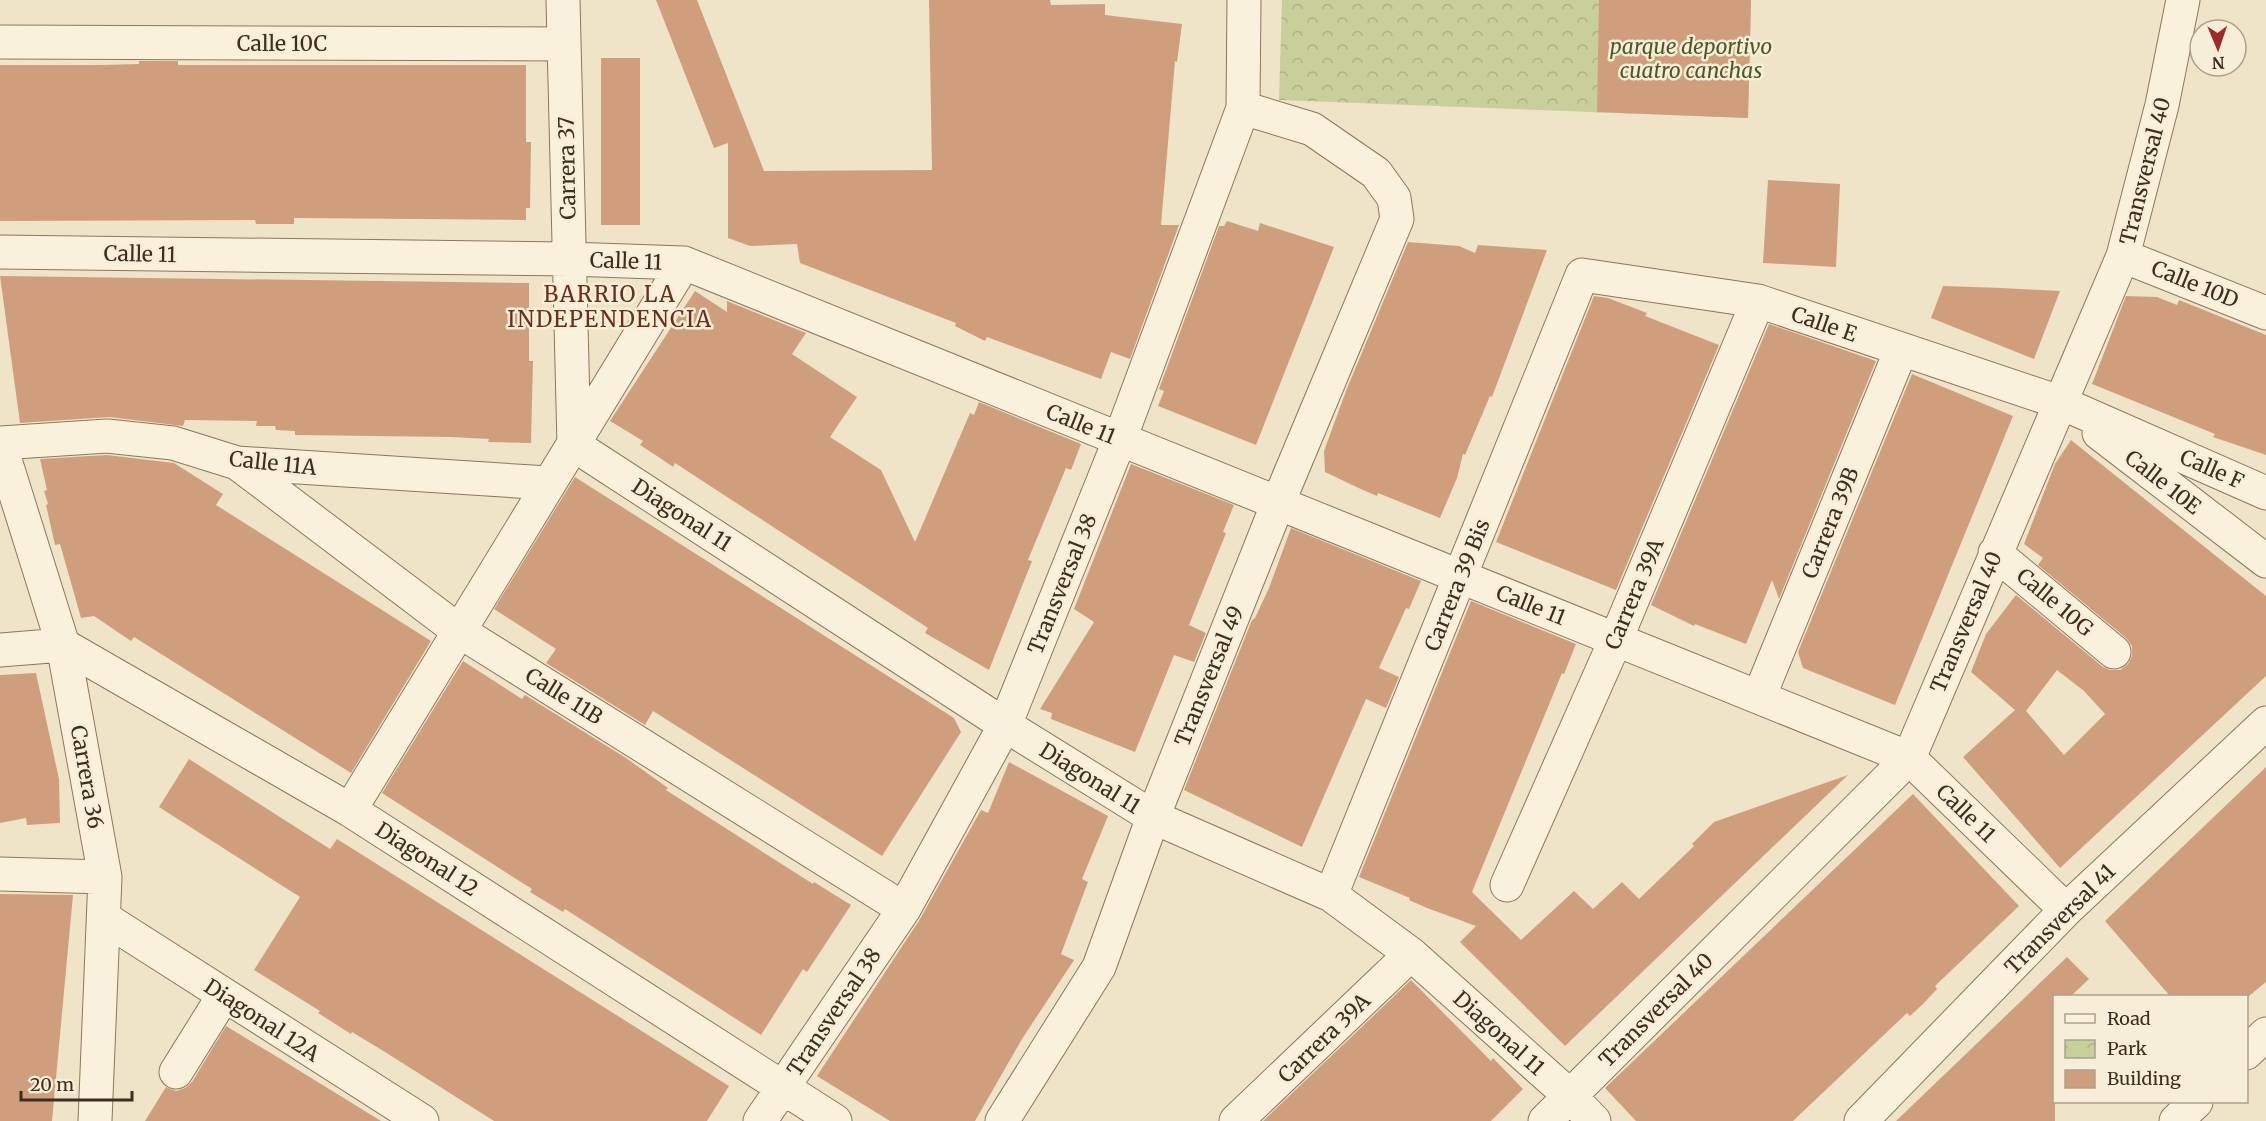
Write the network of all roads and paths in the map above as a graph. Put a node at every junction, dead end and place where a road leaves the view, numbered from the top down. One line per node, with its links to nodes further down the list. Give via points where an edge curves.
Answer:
1 (563, 0): 5 (street, Carrera 37)
2 (1244, 0): 6 (street, Transversal 38)
3 (2183, 0): 8 (street, Transversal 40, via 2162,105)
4 (0, 42): 5 (street, Calle 10C)
5 (564, 45): 9 (street, Carrera 37)
6 (1244, 108): 16 (street, Transversal 38); 22 (street, Transversal 49, via 1312,129 1376,173 1394,198 1397,219)
7 (0, 252): 9 (street, Calle 11)
8 (2123, 256): 13 (street, Calle 10D); 15 (street, Transversal 40)
9 (569, 259): 10 (street, Calle 11); 18 (street, Carrera 37)
10 (684, 263): 16 (street, Calle 11); 18 (street)
11 (1582, 275): 12 (street, Calle E); 25 (street, Carrera 39 Bis)
12 (1758, 301): 14 (street, Calle E); 27 (street, Carrera 39A)
13 (2266, 313)
14 (1901, 350): 15 (street, Calle E); 31 (street, Carrera 39B)
15 (2059, 402): 21 (street, Calle F); 23 (street, Transversal 40); 24 (street, Calle 10E)
16 (1120, 440): 22 (street, Calle 11); 33 (street, Transversal 38)
17 (0, 443): 19 (street, Calle 11A, via 107,436 173,443); 28 (street, Carrera 36)
18 (574, 444): 20 (street); 33 (street, Diagonal 11)
19 (237, 463): 20 (street, Calle 11A); 26 (street, Calle 11B)
20 (548, 483): 26 (street)
21 (2266, 493)
22 (1278, 503): 25 (street, Calle 11); 36 (street, Transversal 49)
23 (1995, 553): 30 (street, Calle 10G); 34 (street, Transversal 40)
24 (2266, 561)
25 (1460, 577): 27 (street, Calle 11); 40 (street, Carrera 39 Bis)
26 (459, 631): 35 (street); 41 (street, Calle 11B)
27 (1616, 639): 31 (street, Calle 11); 39 (street, Carrera 39A)
28 (63, 645): 29 (street); 35 (street, Diagonal 12); 38 (street, Carrera 36)
29 (0, 650)
30 (2114, 652)
31 (1759, 697): 34 (street, Calle 11)
32 (2266, 723): 42 (street, Transversal 41)
33 (1005, 725): 36 (street, Diagonal 11); 41 (street, Transversal 38)
34 (1909, 758): 42 (street, Calle 11); 50 (street, Transversal 40)
35 (350, 810): 49 (street, Diagonal 12)
36 (1153, 817): 40 (street, Diagonal 11); 56 (street, Transversal 49, via 1099,967)
37 (0, 874): 38 (street)
38 (105, 877): 43 (street, Carrera 36)
39 (1507, 885)
40 (1331, 895): 44 (street, Diagonal 11)
41 (904, 909): 49 (street, Transversal 38)
42 (2066, 910): 60 (street, Transversal 41)
43 (104, 918): 45 (street, Diagonal 12A); 52 (street, Carrera 36)
44 (1411, 954): 50 (street, Diagonal 11); 57 (street, Carrera 39A)
45 (224, 995): 48 (street); 53 (street, Diagonal 12A)
46 (2266, 1034): 47 (street)
47 (2248, 1052)
48 (176, 1072)
49 (782, 1086): 54 (street, Transversal 38); 55 (street, Diagonal 12)
50 (1570, 1096): 58 (street, Transversal 40); 59 (street, Diagonal 11)
51 (2194, 1103): 61 (street)
52 (95, 1121)
53 (422, 1121)
54 (760, 1121)
55 (835, 1121)
56 (1002, 1121)
57 (1236, 1121)
58 (1545, 1121)
59 (1594, 1121)
60 (1861, 1121)
61 (2176, 1121)

